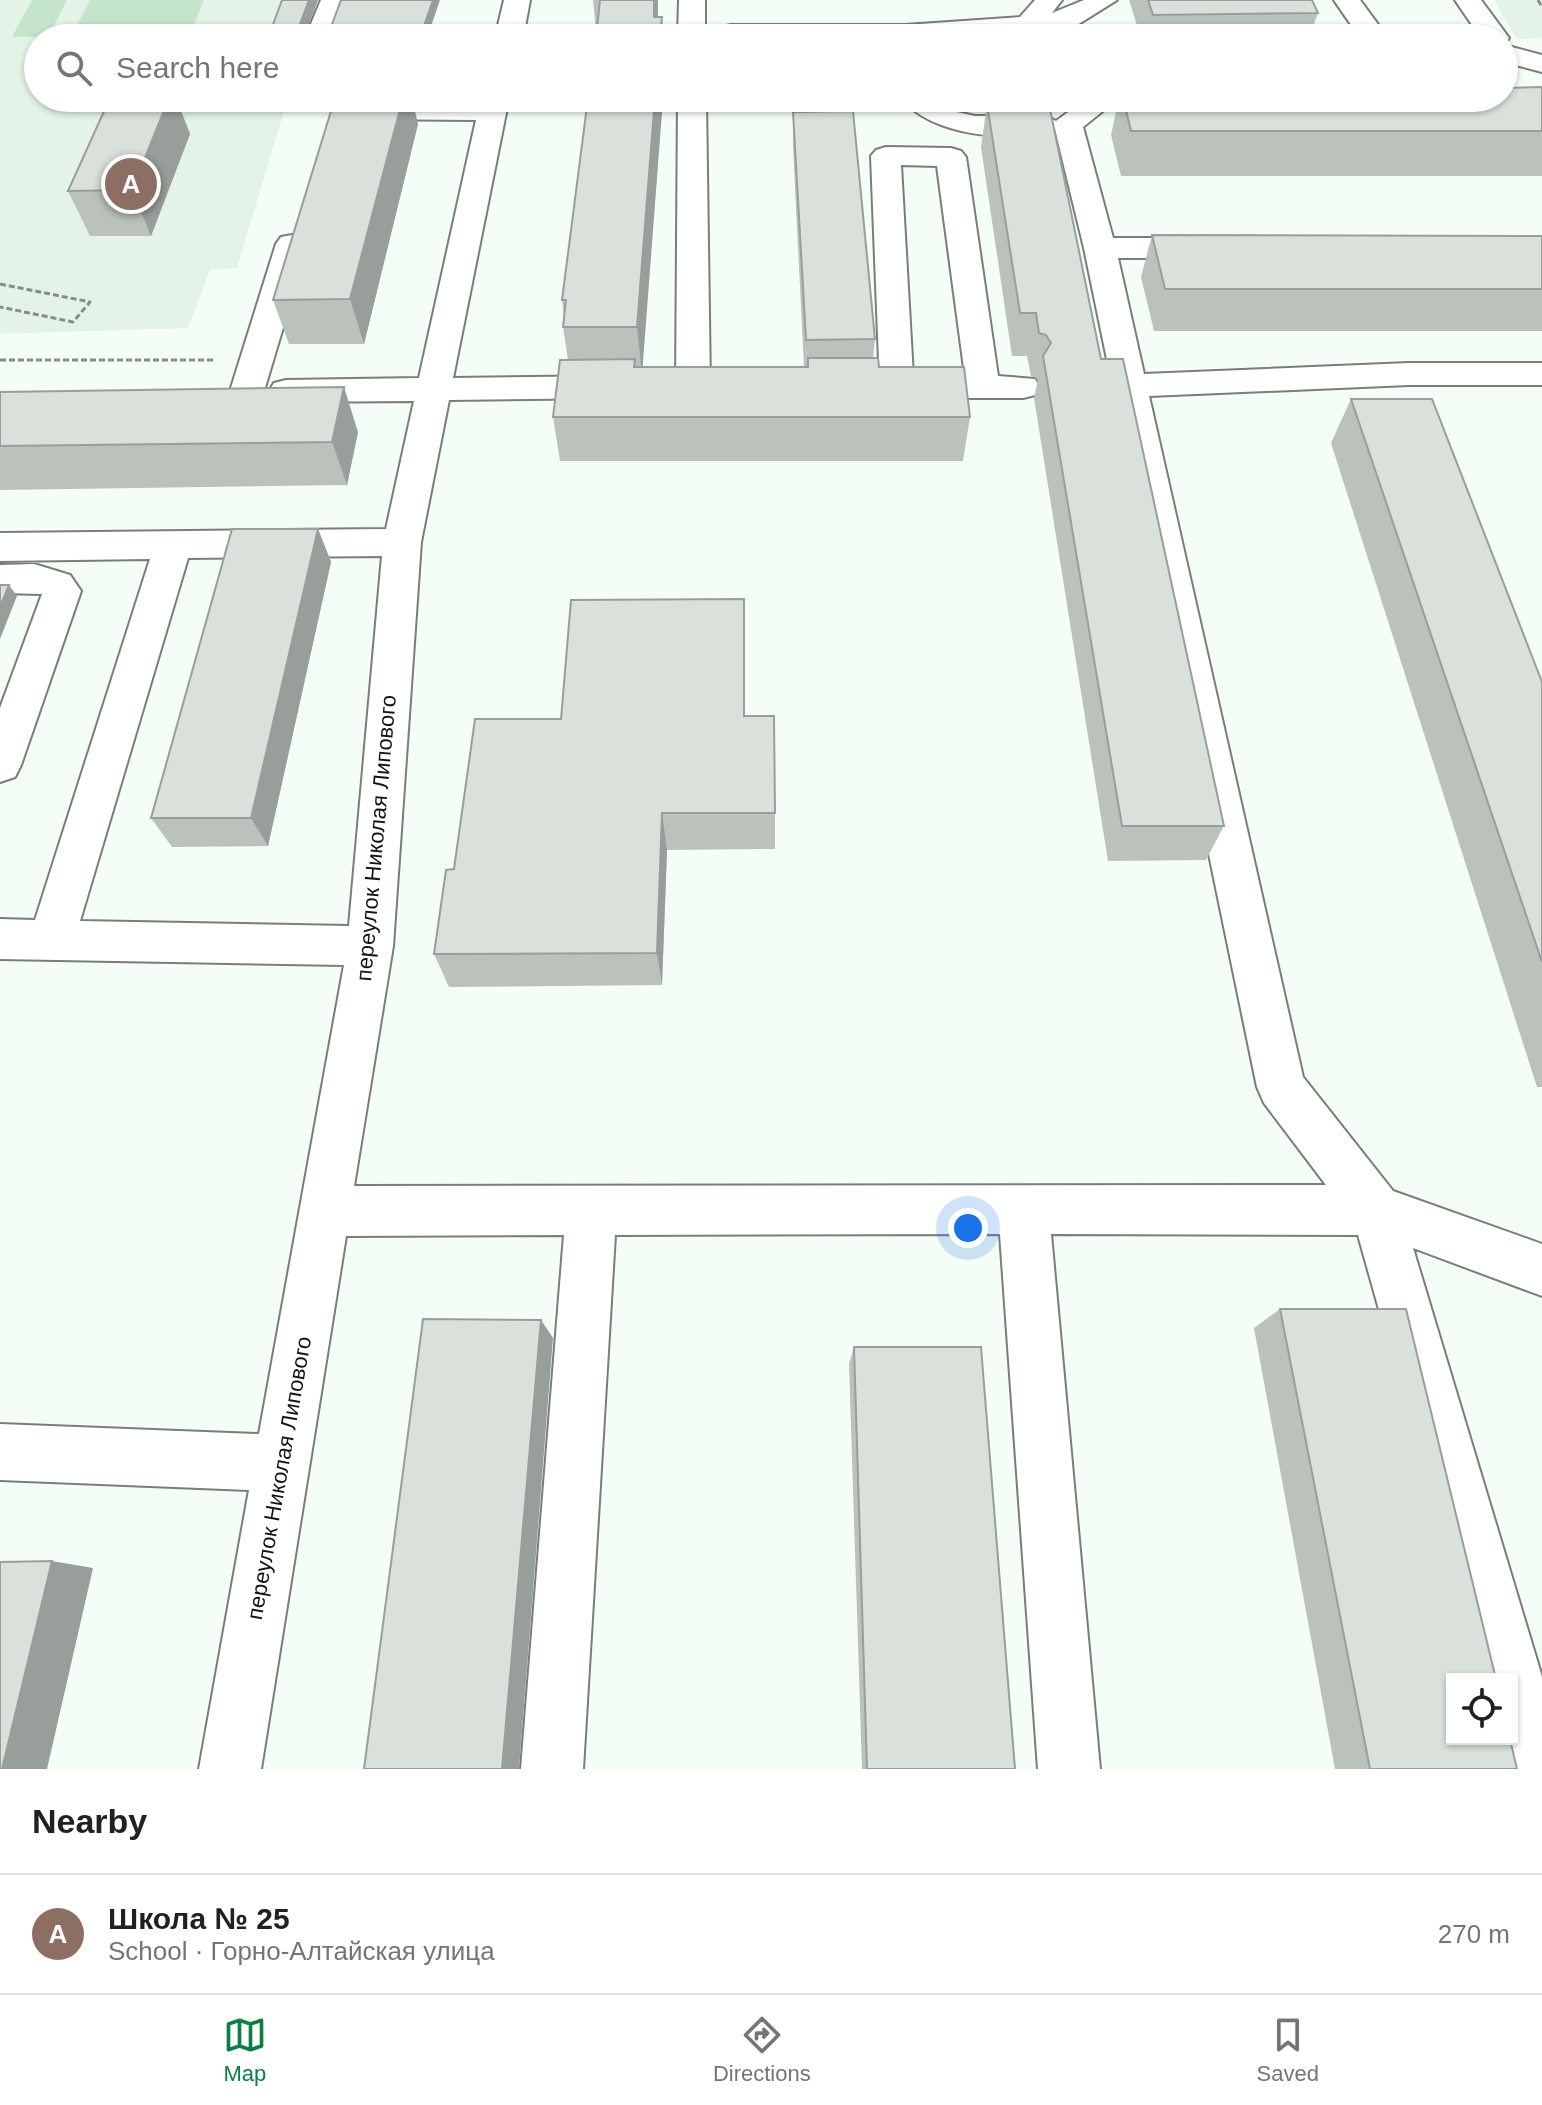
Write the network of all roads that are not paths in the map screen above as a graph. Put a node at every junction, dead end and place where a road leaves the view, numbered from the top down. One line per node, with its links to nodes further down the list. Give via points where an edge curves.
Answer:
1 (334, 0): 8 (street)
2 (517, 0): 9 (street)
3 (692, 0): 10 (street)
4 (1104, 0): 7 (street)
5 (1347, 0): 12 (street)
6 (1468, 0): 13 (street)
7 (1063, 19): 11 (street)
8 (325, 24)
9 (512, 24)
10 (692, 24)
11 (1028, 24)
12 (1364, 24)
13 (1486, 24)
14 (1518, 57): 15 (street)
15 (1542, 64)
16 (348, 112): 21 (street)
17 (493, 112): 31 (street, переулок Николая Липового)
18 (692, 112): 31 (street, via 682,387)
19 (931, 112): 22 (street, via 946,120 982,124)
20 (1086, 112): 22 (street)
21 (330, 120)
22 (1068, 124): 23 (street); 25 (street)
23 (1116, 124)
24 (302, 210): 31 (street, via 240,381)
25 (1100, 248): 26 (street); 28 (street)
26 (1242, 248)
27 (1542, 374): 28 (street, via 1415,389)
28 (1129, 386): 41 (street, via 1281,1087)
29 (983, 387): 29 (street, via 882,387 886,156 951,157); 30 (street)
30 (1023, 387)
31 (434, 390): 32 (street, переулок Николая Липового)
32 (402, 542): 33 (street); 39 (street, переулок Николая Липового)
33 (173, 545): 34 (street); 38 (street)
34 (0, 547)
35 (0, 579): 36 (street, via 41,578 57,583 62,591)
36 (0, 765)
37 (0, 939): 38 (street)
38 (51, 941): 39 (street)
39 (370, 946): 42 (street, переулок Николая Липового)
40 (1023, 1209): 41 (street); 43 (street); 49 (street)
41 (1376, 1210): 44 (street); 50 (street)
42 (324, 1211): 43 (street); 46 (street, переулок Николая Липового)
43 (591, 1211): 48 (street)
44 (1542, 1270)
45 (0, 1452): 46 (street)
46 (282, 1463): 47 (street, переулок Николая Липового)
47 (230, 1769)
48 (552, 1769)
49 (1069, 1769)
50 (1539, 1769)

